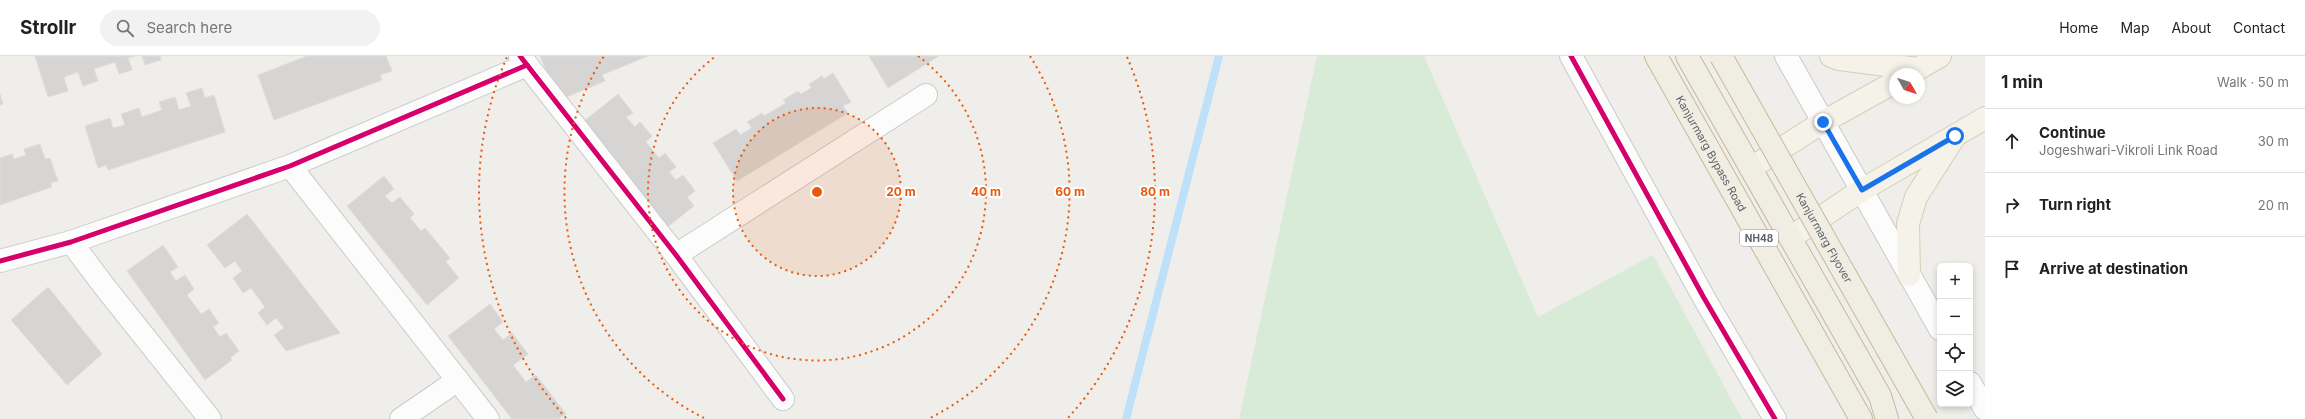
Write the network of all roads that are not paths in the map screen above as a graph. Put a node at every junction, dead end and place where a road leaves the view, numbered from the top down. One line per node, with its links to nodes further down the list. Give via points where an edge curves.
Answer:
1 (1571, 56): 32 (street, via 1704,298)
2 (1656, 56): 33 (highway, Kanjurmarg Bypass Road / NH48)
3 (1688, 56): 17 (highway)
4 (1721, 56): 35 (highway, Kanjurmarg Flyover, bridge)
5 (1786, 56): 14 (street)
6 (1831, 56): 9 (main road)
7 (1940, 56): 10 (main road)
8 (524, 60): 16 (street); 21 (street)
9 (1894, 68)
10 (1918, 68)
11 (1889, 85): 14 (main road)
12 (926, 95): 21 (street)
13 (1985, 118): 15 (main road)
14 (1823, 122): 17 (main road); 18 (street)
15 (1955, 136): 18 (main road); 23 (main road, via 1916,198 1908,224)
16 (290, 166): 20 (street); 25 (street)
17 (1751, 168): 19 (highway)
18 (1862, 190): 19 (main road); 23 (street)
19 (1790, 238): 34 (highway, via 1880,396)
20 (71, 242): 22 (street); 29 (street)
21 (676, 255): 27 (street)
22 (0, 261)
23 (1910, 275): 24 (street)
24 (1937, 324)
25 (458, 380): 30 (street); 31 (street)
26 (1973, 388): 28 (street)
27 (783, 399)
28 (1985, 409)
29 (210, 419)
30 (402, 419)
31 (488, 419)
32 (1775, 419)
33 (1861, 419)
34 (1887, 419)
35 (1927, 419)

